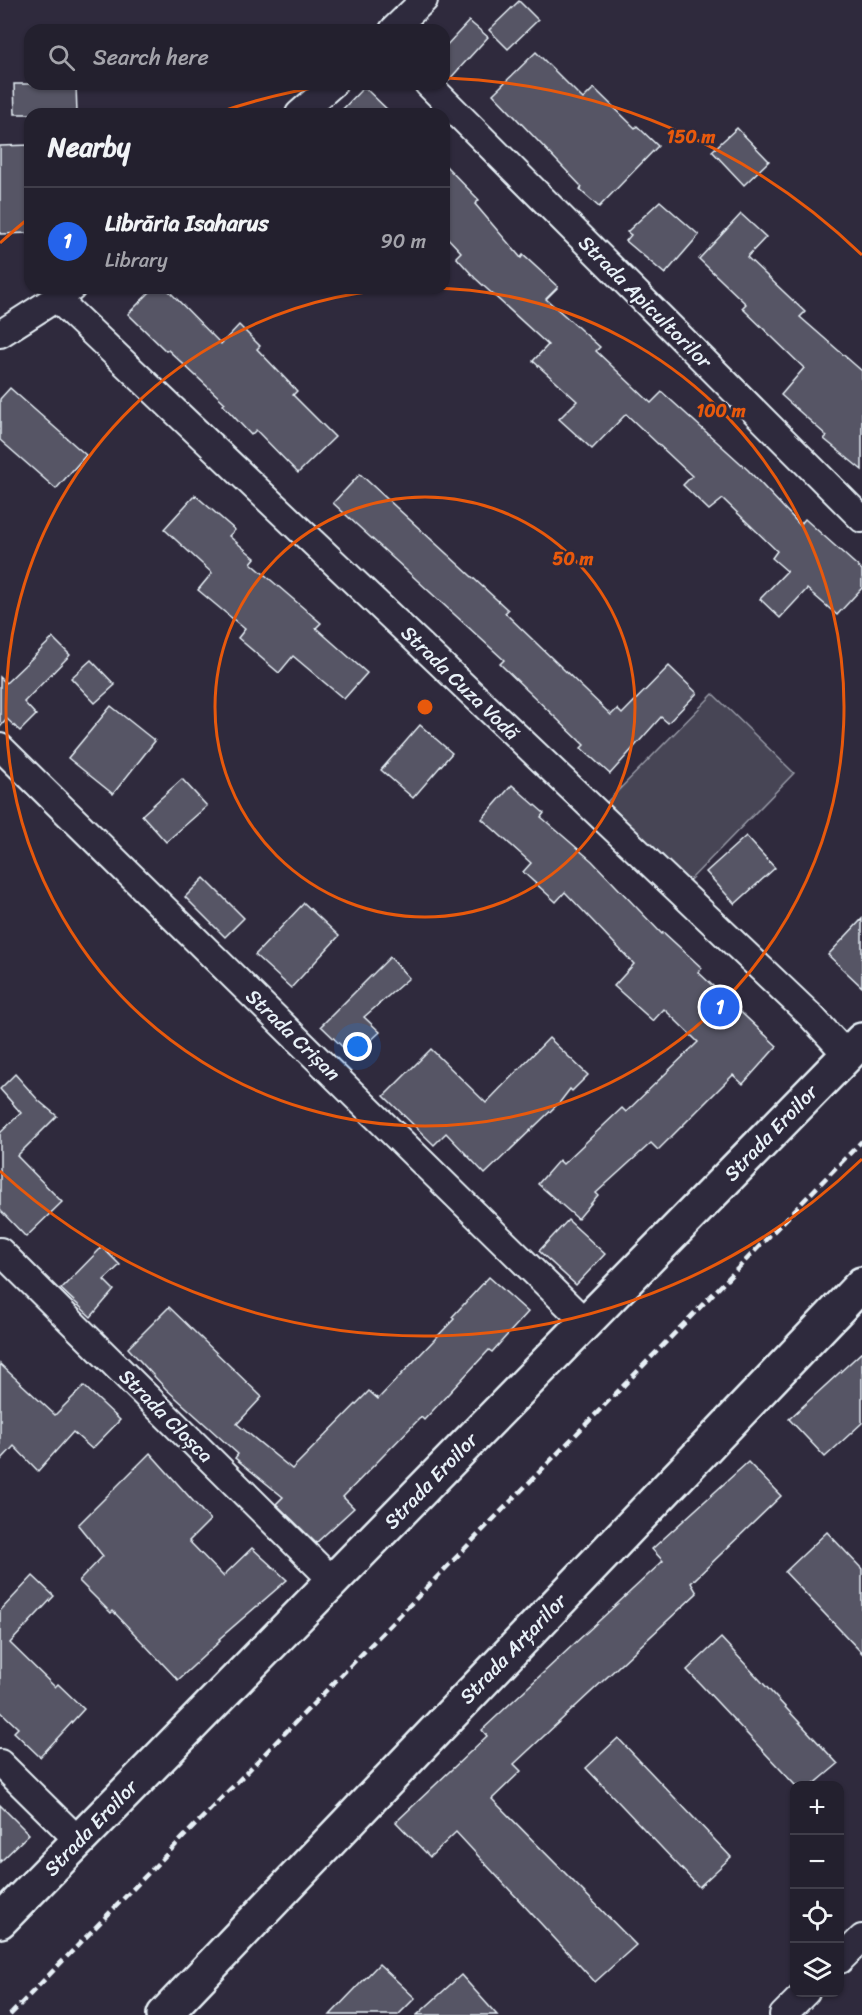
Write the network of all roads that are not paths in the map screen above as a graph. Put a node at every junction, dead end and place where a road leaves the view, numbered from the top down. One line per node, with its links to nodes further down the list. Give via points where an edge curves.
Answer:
1 (424, 0): 2 (street)
2 (399, 24)
3 (326, 90): 5 (street)
4 (434, 90): 9 (street, Strada Apicultorilor)
5 (306, 108)
6 (61, 294): 8 (street)
7 (64, 294): 11 (street, Strada Cuza Vodă, via 811,1016)
8 (0, 334)
9 (862, 519)
10 (0, 747): 14 (street, Strada Crișan)
11 (857, 1055): 14 (street, Strada Eroilor)
12 (0, 1251): 15 (street, Strada Cloșca)
13 (862, 1284): 22 (street, Strada Arțarilor)
14 (586, 1323): 15 (street, Strada Eroilor)
15 (333, 1581): 17 (street, Strada Eroilor)
16 (0, 1763): 17 (street)
17 (79, 1841): 18 (street, Strada Eroilor)
18 (0, 1921)
19 (862, 1938): 20 (street)
20 (844, 1956)
21 (801, 1997): 23 (street)
22 (164, 2015)
23 (783, 2015)

